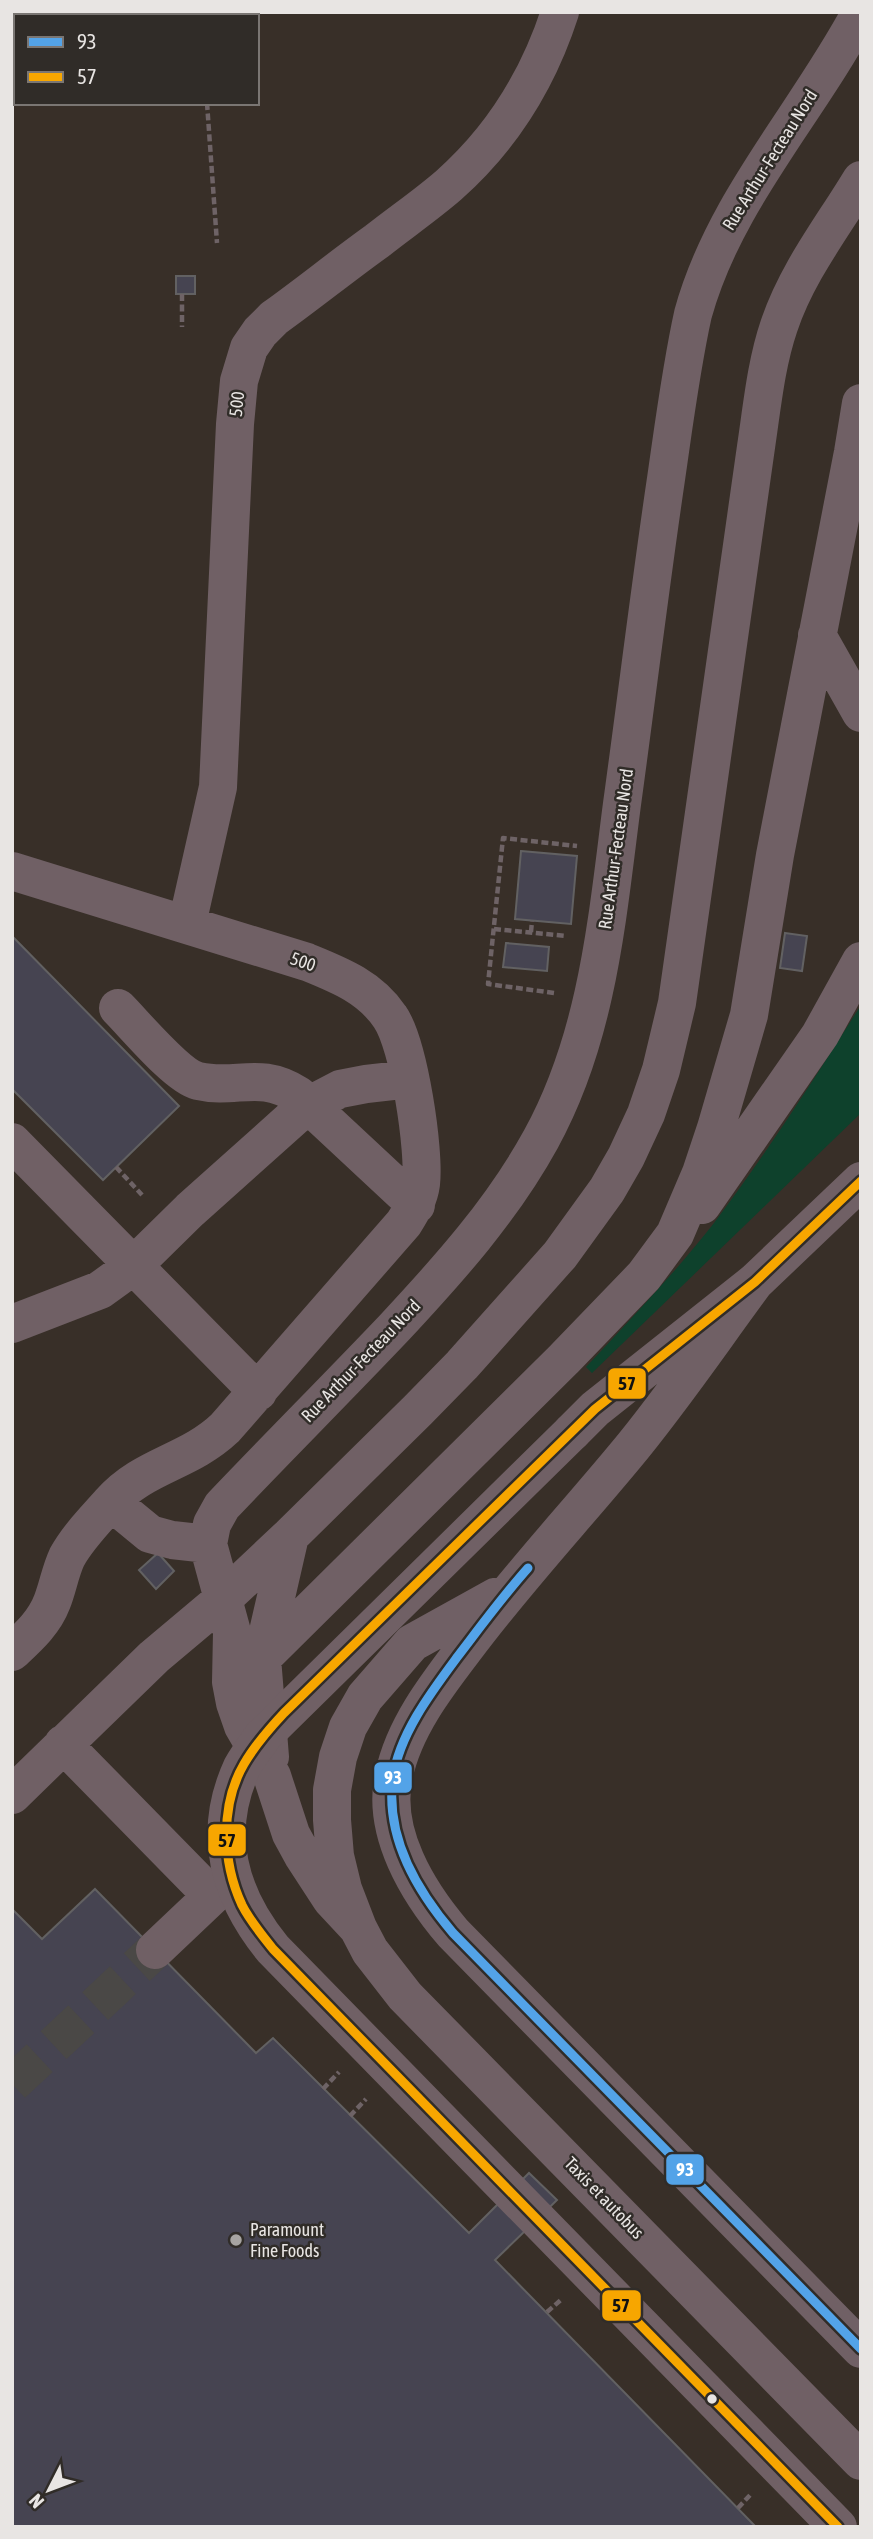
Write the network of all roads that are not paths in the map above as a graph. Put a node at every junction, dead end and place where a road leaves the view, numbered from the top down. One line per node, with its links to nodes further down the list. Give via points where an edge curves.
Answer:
1 (560, 12): 8 (street, 500, via 526,94 482,153 448,186 274,318 260,331 244,361 235,424 218,787)
2 (861, 12): 23 (street, Rue Arthur-Fecteau Nord, via 744,197 701,283 678,397 606,925 589,1020 565,1089 523,1169 484,1226 440,1279 222,1506)
3 (861, 180): 22 (street, via 805,268 771,356 685,953 671,1032 646,1114 607,1190 560,1255 462,1365)
4 (861, 403): 5 (street)
5 (817, 635): 6 (street); 17 (street, via 739,1053 686,1210 675,1234)
6 (861, 713)
7 (12, 871): 8 (street, 500)
8 (187, 924): 11 (street, 500, via 307,962 367,992 391,1018)
9 (861, 961): 17 (street, via 820,1035 743,1150)
10 (118, 1008): 12 (street, via 182,1073 196,1080 270,1082 285,1087)
11 (410, 1079): 12 (street, via 340,1089); 15 (street, 500, via 422,1161)
12 (309, 1106): 15 (street); 16 (street)
13 (12, 1142): 16 (street)
14 (861, 1181): 18 (street)
15 (416, 1205): 20 (street)
16 (134, 1265): 19 (street, via 100,1290); 20 (street)
17 (644, 1276): 27 (street)
18 (755, 1282): 24 (street, via 627,1454); 35 (street, bridge, via 596,1409 263,1736 233,1792 227,1847 243,1905 273,1949)
19 (12, 1324)
20 (258, 1392): 21 (street, via 209,1444 146,1473)
21 (111, 1502): 23 (street, via 150,1534); 26 (street, via 66,1559 46,1615)
22 (290, 1536): 25 (street); 27 (street)
23 (208, 1544): 25 (street)
24 (509, 1589): 31 (street, Taxis et autobus, via 412,1643 365,1697 348,1727 332,1790 332,1820 335,1856); 33 (street, via 435,1687 401,1748 391,1804 406,1861 433,1909 453,1933)
25 (223, 1599): 28 (street); 29 (street, via 232,1632 235,1703)
26 (12, 1652)
27 (262, 1658): 29 (street)
28 (63, 1744): 30 (street); 32 (street, via 212,1896)
29 (272, 1776): 31 (street, Taxis et autobus, via 303,1856 331,1899)
30 (12, 1795)
31 (358, 1928): 34 (street, Taxis et autobus, via 405,1996)
32 (155, 1950)
33 (861, 2348)
34 (861, 2461)
35 (838, 2527)

